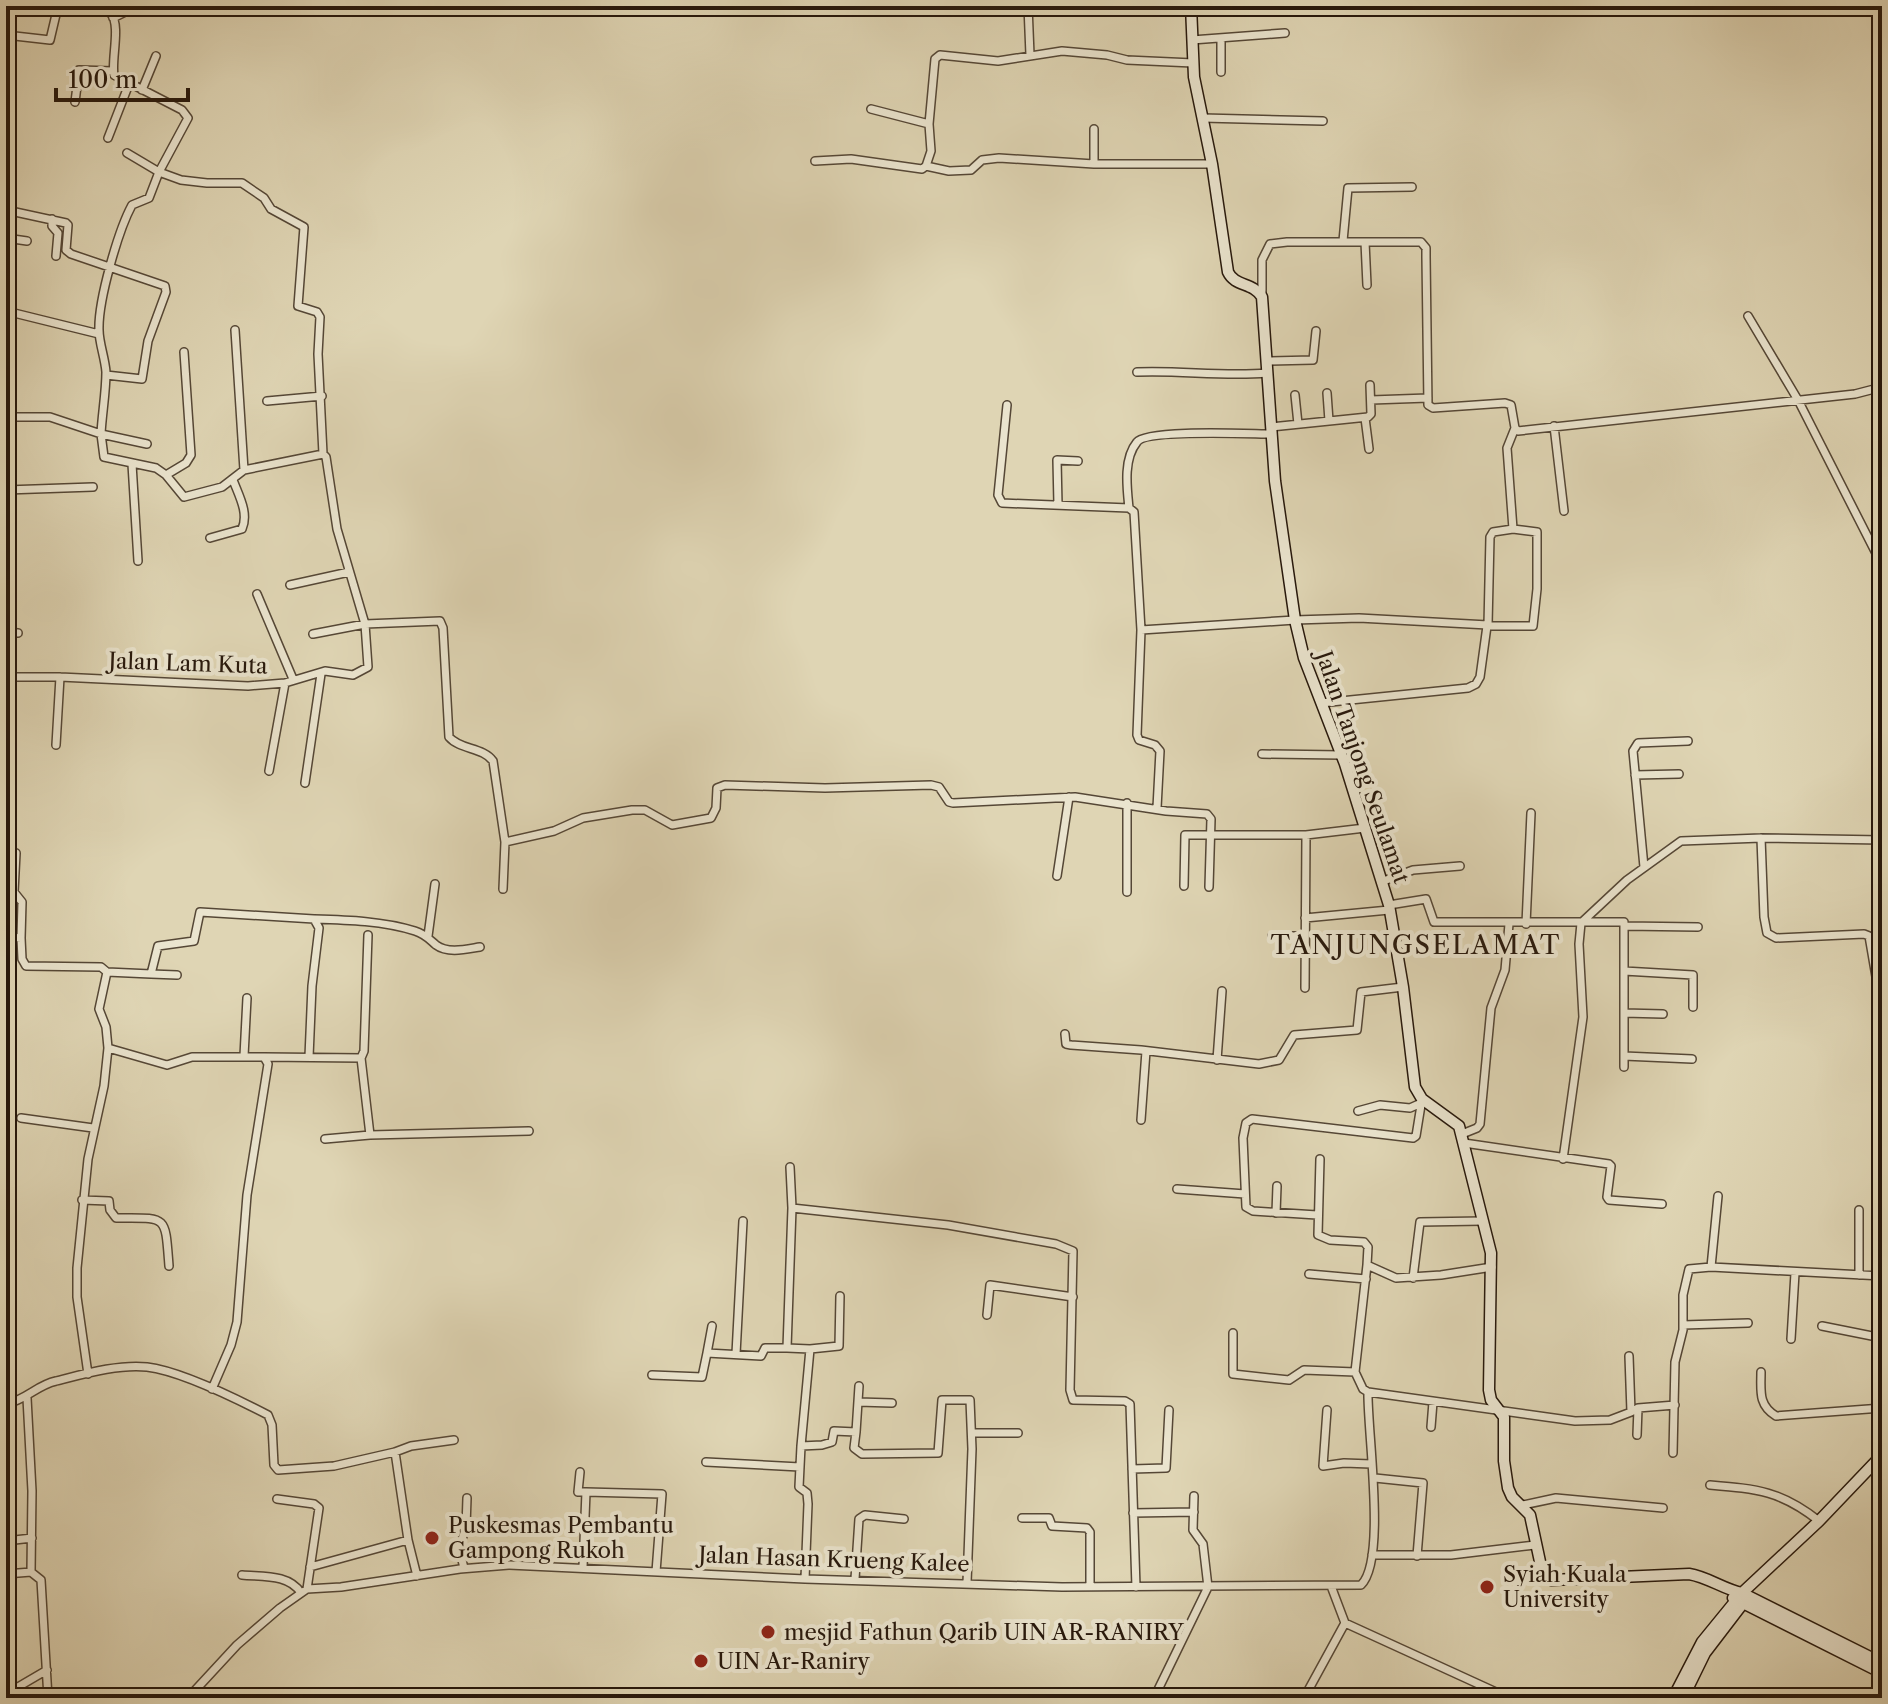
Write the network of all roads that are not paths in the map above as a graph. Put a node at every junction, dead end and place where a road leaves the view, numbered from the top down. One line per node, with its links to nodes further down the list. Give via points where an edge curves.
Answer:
1 (58, 6): 8 (street, via 50,40)
2 (86, 6): 6 (street)
3 (137, 6): 6 (street)
4 (1028, 6): 11 (street)
5 (1191, 6): 10 (street)
6 (113, 18): 14 (street)
7 (1285, 33): 9 (street)
8 (6, 35)
9 (1221, 38): 10 (street); 15 (street)
10 (1192, 40): 13 (street)
11 (1030, 55): 13 (street, via 1062,51); 22 (street, via 998,61 938,56)
12 (156, 56): 17 (street)
13 (1193, 63): 20 (street)
14 (113, 71): 16 (street); 18 (street, via 79,70)
15 (1221, 72)
16 (129, 84): 17 (street); 24 (street)
17 (142, 90): 30 (street, via 188,118)
18 (75, 102)
19 (871, 109): 22 (street)
20 (1203, 118): 21 (street); 28 (street)
21 (1323, 121)
22 (929, 124): 29 (street)
23 (1094, 129): 27 (street)
24 (108, 138)
25 (127, 153): 30 (street)
26 (815, 161): 29 (street)
27 (1094, 164): 28 (street); 29 (street, via 999,158 982,160 971,170)
28 (1212, 164): 41 (street, via 1229,275)
29 (926, 166)
30 (159, 172): 39 (street, via 149,198 132,205); 56 (street, via 181,180 242,183 271,209 303,225 298,306 320,317)
31 (1412, 187): 36 (street, via 1348,188)
32 (6, 210): 33 (street)
33 (52, 219): 38 (street, via 58,233); 39 (street, via 68,225 66,250)
34 (6, 238): 35 (street)
35 (27, 241)
36 (1343, 241): 37 (street); 41 (street, via 1270,244 1262,260)
37 (1365, 242): 40 (street); 57 (street, via 1421,242 1426,248)
38 (56, 256)
39 (110, 268): 46 (street); 51 (street, via 166,288 142,379)
40 (1367, 285)
41 (1262, 297): 48 (street, Jalan Tanjong Seulamat)
42 (6, 311): 46 (street)
43 (1748, 316): 59 (street)
44 (235, 330): 75 (street)
45 (1316, 331): 48 (street, via 1313,360)
46 (99, 334): 51 (street)
47 (184, 352): 76 (street, via 191,455)
48 (1266, 361): 50 (street, Jalan Tanjong Seulamat)
49 (1137, 372): 50 (street)
50 (1267, 373): 68 (street, Jalan Tanjong Seulamat)
51 (106, 375): 69 (street)
52 (1370, 385): 58 (street)
53 (1882, 387): 59 (street)
54 (1327, 393): 64 (street)
55 (1295, 395): 65 (street)
56 (322, 396): 60 (street); 72 (street)
57 (1428, 398): 58 (street); 67 (street, via 1433,408 1511,405)
58 (1371, 400): 63 (street, via 1371,414)
59 (1798, 400): 66 (street); 86 (street)
60 (267, 401)
61 (1007, 405): 80 (street, via 999,499)
62 (6, 417): 69 (street, via 50,417)
63 (1365, 418): 64 (street); 71 (street)
64 (1329, 421): 65 (street)
65 (1298, 424): 68 (street)
66 (1554, 426): 67 (street); 82 (street)
67 (1515, 428): 83 (street, via 1507,448)
68 (1271, 430): 81 (street, via 1142,438 1128,468); 90 (street, Jalan Tanjong Seulamat)
69 (101, 434): 70 (street); 74 (street, via 104,457)
70 (147, 444)
71 (1369, 449)
72 (323, 454): 75 (street); 87 (street)
73 (1078, 461): 80 (street, via 1057,460)
74 (132, 464): 76 (street); 85 (street)
75 (244, 470): 77 (street)
76 (166, 475): 77 (street, via 184,497)
77 (233, 480): 84 (street, via 245,524)
78 (93, 487): 79 (street)
79 (6, 490)
80 (1058, 505): 81 (street)
81 (1129, 508): 93 (street, via 1134,514)
82 (1564, 511)
83 (1513, 529): 92 (street, via 1490,537); 92 (street, via 1537,532 1535,622 1530,627)
84 (210, 538)
85 (138, 561)
86 (1882, 565)
87 (349, 572): 88 (street); 91 (street)
88 (290, 585)
89 (257, 594): 100 (street)
90 (1295, 620): 92 (street); 93 (street); 101 (street, Jalan Tanjong Seulamat)
91 (365, 624): 96 (street); 97 (street, Jalan Lam Kuta, via 368,669 353,675); 119 (street, via 440,621 449,737 492,758)
92 (1488, 625): 101 (street, via 1480,677 1473,686)
93 (1141, 630): 112 (street, via 1137,735 1160,751)
94 (6, 632): 95 (street)
95 (18, 633)
96 (313, 634)
97 (321, 674): 100 (street, Jalan Lam Kuta); 109 (street)
98 (6, 677): 99 (street, Jalan Lam Kuta)
99 (60, 677): 100 (street, Jalan Lam Kuta, via 248,686); 103 (street)
100 (289, 681): 106 (street)
101 (1321, 703): 105 (street, Jalan Tanjong Seulamat)
102 (1688, 741): 108 (street, via 1638,743 1633,751)
103 (56, 745)
104 (1262, 754): 105 (street)
105 (1341, 755): 114 (street, Jalan Tanjong Seulamat)
106 (269, 771)
107 (1679, 774): 108 (street)
108 (1635, 775): 122 (street)
109 (305, 783)
110 (1069, 797): 111 (street); 119 (street, via 953,803 931,785 725,785 717,788 711,818 672,825 645,810 632,810 583,818); 123 (street)
111 (1127, 803): 112 (street); 129 (street)
112 (1157, 808): 115 (street, via 1207,814)
113 (1531, 813): 135 (street)
114 (1365, 828): 116 (street); 124 (street, Jalan Tanjong Seulamat)
115 (1211, 834): 116 (street); 126 (street, via 1184,837); 127 (street)
116 (1306, 835): 131 (street)
117 (1761, 838): 118 (street); 122 (street, via 1681,841); 153 (street, via 1767,933 1776,938 1869,936)
118 (1882, 840)
119 (505, 842): 128 (street)
120 (16, 853): 143 (street, via 14,892 22,902)
121 (1460, 866): 124 (street, via 1413,870)
122 (1644, 867): 133 (street)
123 (1057, 876)
124 (1381, 882): 130 (street, Jalan Tanjong Seulamat)
125 (435, 884): 139 (street)
126 (1184, 886)
127 (1209, 887)
128 (503, 889)
129 (1127, 892)
130 (1389, 907): 131 (street); 134 (street, via 1426,899 1434,922); 149 (street, Jalan Tanjong Seulamat)
131 (1305, 918): 141 (street)
132 (314, 919): 139 (street, via 367,921); 147 (street, via 200,912 194,941 158,946); 164 (street, via 319,928)
133 (1581, 923): 135 (street); 136 (street, via 1623,921); 179 (street, via 1583,1017)
134 (1509, 924): 135 (street); 177 (street, via 1505,970 1491,1008 1480,1124)
135 (1526, 924)
136 (1624, 926): 137 (street); 145 (street)
137 (1698, 927)
138 (368, 935): 165 (street)
139 (428, 936): 144 (street, via 443,948)
140 (1272, 936): 141 (street)
141 (1305, 936): 150 (street)
142 (6, 937): 143 (street)
143 (21, 938): 146 (street, via 26,966 101,967)
144 (480, 947)
145 (1624, 971): 154 (street, via 1693,975); 155 (street)
146 (107, 972): 147 (street); 159 (street, via 99,1009)
147 (151, 974): 148 (street)
148 (177, 975)
149 (1403, 987): 167 (street, via 1361,992 1359,1028 1354,1031 1294,1035 1273,1062); 169 (street, Jalan Tanjong Seulamat, via 1413,1083)
150 (1305, 988)
151 (1222, 991): 167 (street)
152 (247, 998): 161 (street)
153 (1881, 1000): 158 (street)
154 (1693, 1007)
155 (1624, 1013): 156 (street); 162 (street)
156 (1663, 1014)
157 (1065, 1034): 160 (street, via 1066,1044)
158 (1882, 1036)
159 (108, 1048): 161 (street, via 167,1065 192,1057); 173 (street)
160 (1146, 1051): 167 (street); 172 (street)
161 (244, 1056): 163 (street)
162 (1624, 1056): 166 (street); 168 (street)
163 (264, 1057): 164 (street); 223 (street, via 268,1064 247,1195 237,1322)
164 (309, 1057): 165 (street)
165 (361, 1058): 175 (street)
166 (1692, 1059)
167 (1217, 1060)
168 (1624, 1067)
169 (1420, 1102): 170 (street, via 1410,1108 1380,1105); 177 (street, via 1454,1121); 183 (street, via 1413,1138 1252,1119 1243,1138)
170 (1358, 1111)
171 (21, 1118): 173 (street)
172 (1141, 1120)
173 (93, 1128): 185 (street)
174 (529, 1131): 175 (street)
175 (370, 1135): 176 (street)
176 (325, 1139)
177 (1463, 1139): 179 (street); 192 (street)
178 (1320, 1159): 190 (street)
179 (1563, 1159): 186 (street, via 1611,1166 1607,1197 1612,1201)
180 (790, 1167): 187 (street)
181 (1277, 1186): 189 (street)
182 (1177, 1189): 183 (street)
183 (1245, 1194): 189 (street, via 1249,1210)
184 (1718, 1196): 196 (street)
185 (82, 1200): 194 (street, via 109,1201 116,1218 163,1222); 220 (street, via 77,1297)
186 (1662, 1204)
187 (792, 1208): 204 (street, via 948,1225 1068,1247 1073,1251); 213 (street)
188 (1859, 1210): 199 (street)
189 (1276, 1213): 190 (street)
190 (1317, 1215): 193 (street, via 1320,1238 1366,1244)
191 (743, 1221): 216 (street)
192 (1483, 1221): 195 (street); 201 (street, via 1420,1222)
193 (1367, 1265): 201 (street, via 1394,1278); 202 (street)
194 (169, 1266)
195 (1492, 1267): 201 (street); 234 (street, via 1489,1390)
196 (1711, 1267): 197 (street); 207 (street, via 1689,1269)
197 (1795, 1273): 199 (street); 212 (street)
198 (1309, 1274): 202 (street)
199 (1859, 1275): 200 (street)
200 (1882, 1276)
201 (1413, 1278)
202 (1366, 1279): 218 (street)
203 (840, 1296): 214 (street, via 839,1346)
204 (1073, 1297): 205 (street, via 990,1285); 249 (street, via 1073,1400 1130,1404)
205 (987, 1315)
206 (1748, 1323): 207 (street)
207 (1683, 1325): 230 (street, via 1675,1362)
208 (712, 1326): 215 (street)
209 (1822, 1326): 211 (street)
210 (1233, 1333): 218 (street, via 1233,1374 1289,1380 1304,1370)
211 (1882, 1338)
212 (1791, 1339)
213 (787, 1348): 214 (street); 216 (street, via 765,1348 761,1356)
214 (810, 1349): 242 (street)
215 (707, 1353): 216 (street); 221 (street, via 702,1377)
216 (736, 1354)
217 (1629, 1356): 235 (street)
218 (1355, 1372): 224 (street)
219 (1761, 1372): 231 (street, via 1762,1402 1776,1416)
220 (88, 1374): 223 (street, via 147,1367); 225 (street, via 47,1384)
221 (652, 1375)
222 (859, 1386): 226 (street)
223 (212, 1389): 243 (street, via 268,1415 278,1470 334,1466)
224 (1368, 1392): 227 (street); 247 (street)
225 (27, 1398): 229 (street); 264 (street)
226 (858, 1402): 228 (street); 237 (street)
227 (1433, 1402): 234 (street); 236 (street)
228 (892, 1403)
229 (6, 1404)
230 (1675, 1405): 235 (street); 244 (street)
231 (1882, 1408)
232 (1169, 1410): 249 (street, via 1166,1468)
233 (1327, 1410): 247 (street, via 1323,1466)
234 (1499, 1410): 235 (street, via 1575,1421 1610,1420); 257 (street, via 1504,1417 1508,1488)
235 (1635, 1410): 240 (street)
236 (1431, 1427)
237 (856, 1432): 238 (street, via 854,1448 862,1454 938,1453 942,1400 958,1398 970,1400); 242 (street, via 834,1431 832,1442)
238 (972, 1433): 239 (street); 280 (street)
239 (1018, 1433)
240 (1637, 1435)
241 (454, 1440): 243 (street)
242 (801, 1446): 248 (street)
243 (395, 1452): 265 (street)
244 (1673, 1453)
245 (1882, 1455): 263 (street)
246 (706, 1462): 248 (street)
247 (1371, 1464): 251 (street)
248 (800, 1467): 278 (street, via 799,1487 807,1493 808,1504)
249 (1132, 1469): 260 (street)
250 (580, 1472): 253 (street, via 578,1492)
251 (1375, 1478): 268 (street); 269 (street, via 1423,1483)
252 (1710, 1485): 263 (street, via 1784,1496)
253 (586, 1492): 271 (street); 274 (street, via 662,1494)
254 (1194, 1496): 259 (street)
255 (467, 1498): 272 (street, via 459,1548)
256 (277, 1499): 270 (street, via 318,1506)
257 (1523, 1505): 258 (street, via 1556,1498); 267 (street)
258 (1663, 1508)
259 (1194, 1512): 260 (street); 284 (street, via 1193,1530 1203,1544)
260 (1133, 1513): 283 (street)
261 (1022, 1518): 281 (street, via 1049,1518 1052,1526 1087,1528)
262 (904, 1519): 279 (street, via 859,1519)
263 (1819, 1521): 286 (street)
264 (32, 1538): 266 (street); 273 (street)
265 (408, 1540): 270 (street); 277 (street)
266 (6, 1541)
267 (1535, 1545): 269 (street); 286 (street, via 1542,1571 1551,1580 1689,1574)
268 (1372, 1555): 269 (street); 282 (street, Jalan Hasan Krueng Kalee, via 1368,1579 1361,1585)
269 (1417, 1556)
270 (310, 1567): 285 (street)
271 (583, 1567): 272 (street, Jalan Hasan Krueng Kalee); 274 (street, Jalan Hasan Krueng Kalee)
272 (464, 1568): 277 (street, Jalan Hasan Krueng Kalee)
273 (31, 1572): 275 (street); 289 (street, via 41,1580)
274 (656, 1572): 278 (street, Jalan Hasan Krueng Kalee)
275 (6, 1574)
276 (242, 1575): 285 (street, via 286,1580)
277 (417, 1576): 285 (street, Jalan Hasan Krueng Kalee)
278 (805, 1579): 279 (street, Jalan Hasan Krueng Kalee)
279 (855, 1579): 280 (street, Jalan Hasan Krueng Kalee)
280 (967, 1583): 281 (street, Jalan Hasan Krueng Kalee)
281 (1090, 1586): 283 (street, Jalan Hasan Krueng Kalee)
282 (1331, 1586): 284 (street, Jalan Hasan Krueng Kalee); 287 (street)
283 (1136, 1587): 284 (street, Jalan Hasan Krueng Kalee)
284 (1208, 1587): 294 (street)
285 (304, 1591): 293 (street, via 237,1645)
286 (1744, 1596): 288 (street); 290 (street); 297 (street, via 1702,1642); 298 (street, via 1705,1653)
287 (1345, 1623): 295 (street); 296 (street)
288 (1882, 1663)
289 (47, 1670): 291 (street); 292 (street)
290 (1882, 1673)
291 (6, 1694)
292 (48, 1698)
293 (188, 1698)
294 (1154, 1698)
295 (1304, 1698)
296 (1509, 1698)
297 (1673, 1698)
298 (1683, 1698)

